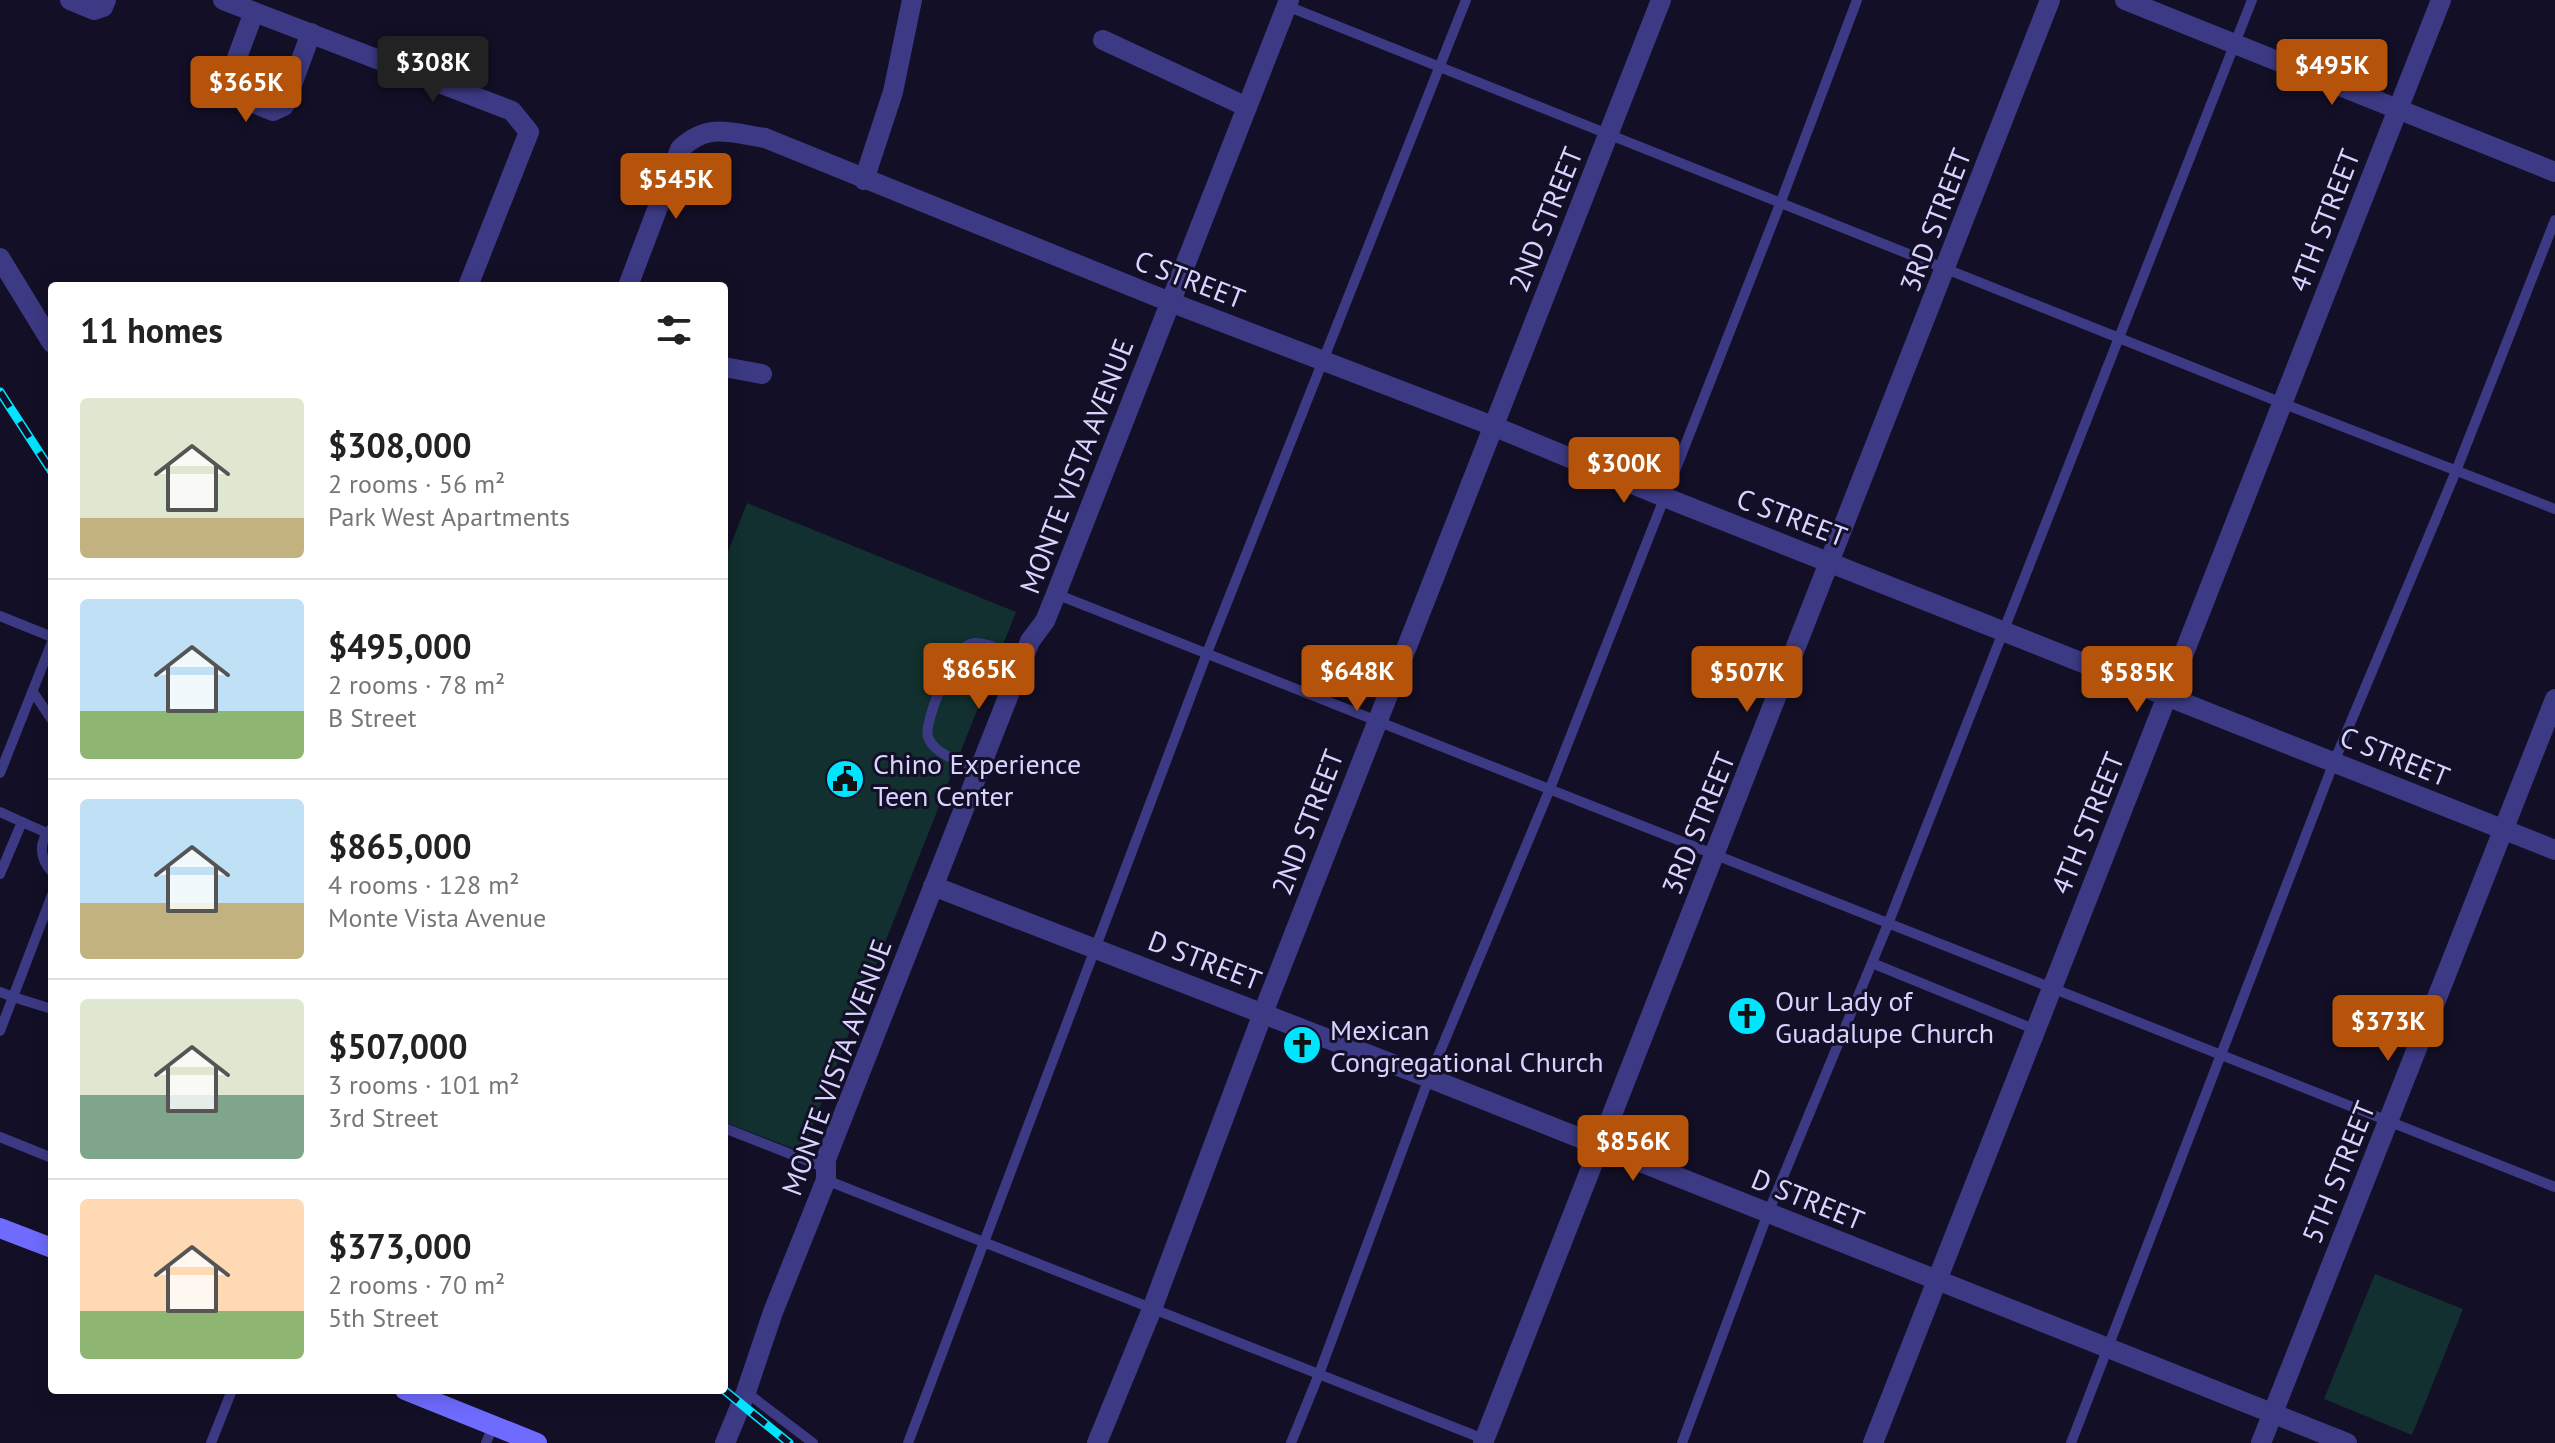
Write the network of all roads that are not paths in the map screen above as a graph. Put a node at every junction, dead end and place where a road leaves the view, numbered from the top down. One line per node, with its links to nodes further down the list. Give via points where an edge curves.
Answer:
1 (70, 0): 2 (street, via 94,10)
2 (106, 0)
3 (223, 0): 13 (street)
4 (912, 0): 22 (street, via 893,92)
5 (1466, 0): 17 (lane)
6 (1661, 0): 20 (street, 2ND STREET)
7 (1857, 0): 23 (lane)
8 (2050, 0): 26 (street, 3RD STREET)
9 (2125, 0): 16 (street)
10 (2252, 0): 16 (lane)
11 (2441, 0): 19 (street, 4TH STREET)
12 (1288, 3): 17 (lane); 18 (street, MONTE VISTA AVENUE)
13 (254, 12): 14 (street); 14 (street, via 228,82 232,94 273,111 284,106)
14 (311, 33): 27 (street, via 512,111 529,132)
15 (1103, 40): 18 (street)
16 (2234, 45): 19 (street); 31 (lane)
17 (1439, 68): 20 (lane); 32 (lane)
18 (1247, 107): 29 (street, MONTE VISTA AVENUE)
19 (2397, 109): 21 (street); 35 (street, 4TH STREET)
20 (1609, 133): 23 (lane); 36 (street, 2ND STREET)
21 (2555, 172)
22 (864, 180): 28 (street, C STREET, via 765,138 712,130 694,136 680,149); 29 (street, C STREET)
23 (1780, 204): 26 (lane); 38 (lane)
24 (2555, 220): 37 (lane)
25 (0, 258): 30 (street)
26 (1946, 269): 31 (lane); 40 (street, 3RD STREET)
27 (470, 282)
28 (630, 282)
29 (1170, 302): 32 (street, C STREET); 41 (street, MONTE VISTA AVENUE)
30 (48, 336)
31 (2119, 337): 35 (lane); 43 (lane)
32 (1324, 360): 36 (street, C STREET); 46 (lane)
33 (728, 368): 34 (street)
34 (762, 374)
35 (2282, 403): 37 (lane); 49 (street, 4TH STREET)
36 (1493, 426): 38 (street, C STREET); 52 (street, 2ND STREET)
37 (2456, 471): 39 (lane); 53 (lane)
38 (1664, 497): 40 (street, C STREET); 56 (lane)
39 (2555, 509)
40 (1831, 561): 43 (street, C STREET); 63 (street, 3RD STREET)
41 (1056, 594): 46 (lane); 47 (street, MONTE VISTA AVENUE)
42 (0, 616): 44 (lane)
43 (2003, 631): 49 (street, C STREET); 68 (lane)
44 (48, 637)
45 (48, 650): 48 (lane)
46 (1207, 653): 52 (lane); 69 (lane)
47 (1023, 660): 54 (street, MONTE VISTA AVENUE); 54 (lane, via 970,644 952,662 927,735 934,747)
48 (33, 692): 51 (lane); 55 (lane)
49 (2168, 695): 53 (street, C STREET); 71 (street, 4TH STREET)
50 (2555, 699): 59 (street, 5TH STREET)
51 (48, 714)
52 (1378, 720): 56 (lane); 75 (street, 2ND STREET)
53 (2334, 762): 59 (street, C STREET); 78 (lane)
54 (980, 768): 66 (street, MONTE VISTA AVENUE)
55 (0, 773)
56 (1549, 791): 63 (lane); 79 (lane)
57 (0, 812): 58 (lane)
58 (22, 822): 60 (lane); 65 (lane)
59 (2503, 829): 62 (street, C STREET); 80 (street, 5TH STREET)
60 (48, 830)
61 (48, 832): 64 (lane, via 41,849)
62 (2555, 850)
63 (1715, 855): 68 (lane); 83 (street, 3RD STREET)
64 (48, 866)
65 (0, 874)
66 (933, 886): 69 (street, D STREET); 85 (street, MONTE VISTA AVENUE, via 826,1159)
67 (48, 905): 73 (lane)
68 (1888, 924): 70 (lane); 71 (lane)
69 (1094, 947): 75 (street, D STREET); 89 (lane)
70 (1872, 963): 76 (lane); 87 (lane)
71 (2053, 987): 76 (street, 4TH STREET); 78 (lane)
72 (0, 992): 73 (lane)
73 (13, 997): 74 (lane); 77 (lane)
74 (48, 1008)
75 (1263, 1013): 79 (street, D STREET); 92 (street, 2ND STREET)
76 (2036, 1030): 91 (street, 4TH STREET)
77 (0, 1031)
78 (2222, 1056): 80 (lane); 93 (lane)
79 (1429, 1078): 83 (street, D STREET); 94 (lane)
80 (2389, 1120): 86 (lane); 98 (street, 5TH STREET)
81 (728, 1130): 85 (lane)
82 (0, 1137): 84 (lane)
83 (1600, 1146): 87 (street, D STREET); 100 (street, 3RD STREET)
84 (48, 1156)
85 (826, 1174): 89 (lane); 95 (street, MONTE VISTA AVENUE)
86 (2555, 1187)
87 (1768, 1213): 91 (street, D STREET); 108 (lane)
88 (0, 1228): 90 (main road)
89 (985, 1243): 92 (lane); 105 (lane)
90 (48, 1246)
91 (1936, 1280): 93 (street, D STREET); 109 (street, 4TH STREET)
92 (1152, 1309): 94 (lane); 106 (street, 2ND STREET)
93 (2107, 1348): 98 (street, D STREET); 110 (lane)
94 (1319, 1374): 100 (lane); 107 (lane)
95 (746, 1392): 103 (street, MONTE VISTA AVENUE); 104 (lane)
96 (230, 1394): 101 (lane)
97 (413, 1394): 99 (main road)
98 (2273, 1414): 111 (street, 5TH STREET); 112 (street, D STREET)
99 (490, 1434): 102 (main road)
100 (1487, 1442)
101 (211, 1443)
102 (537, 1443)
103 (725, 1443)
104 (813, 1443)
105 (908, 1443)
106 (1097, 1443)
107 (1291, 1443)
108 (1682, 1443)
109 (1873, 1443)
110 (2071, 1443)
111 (2261, 1443)
112 (2347, 1443)

